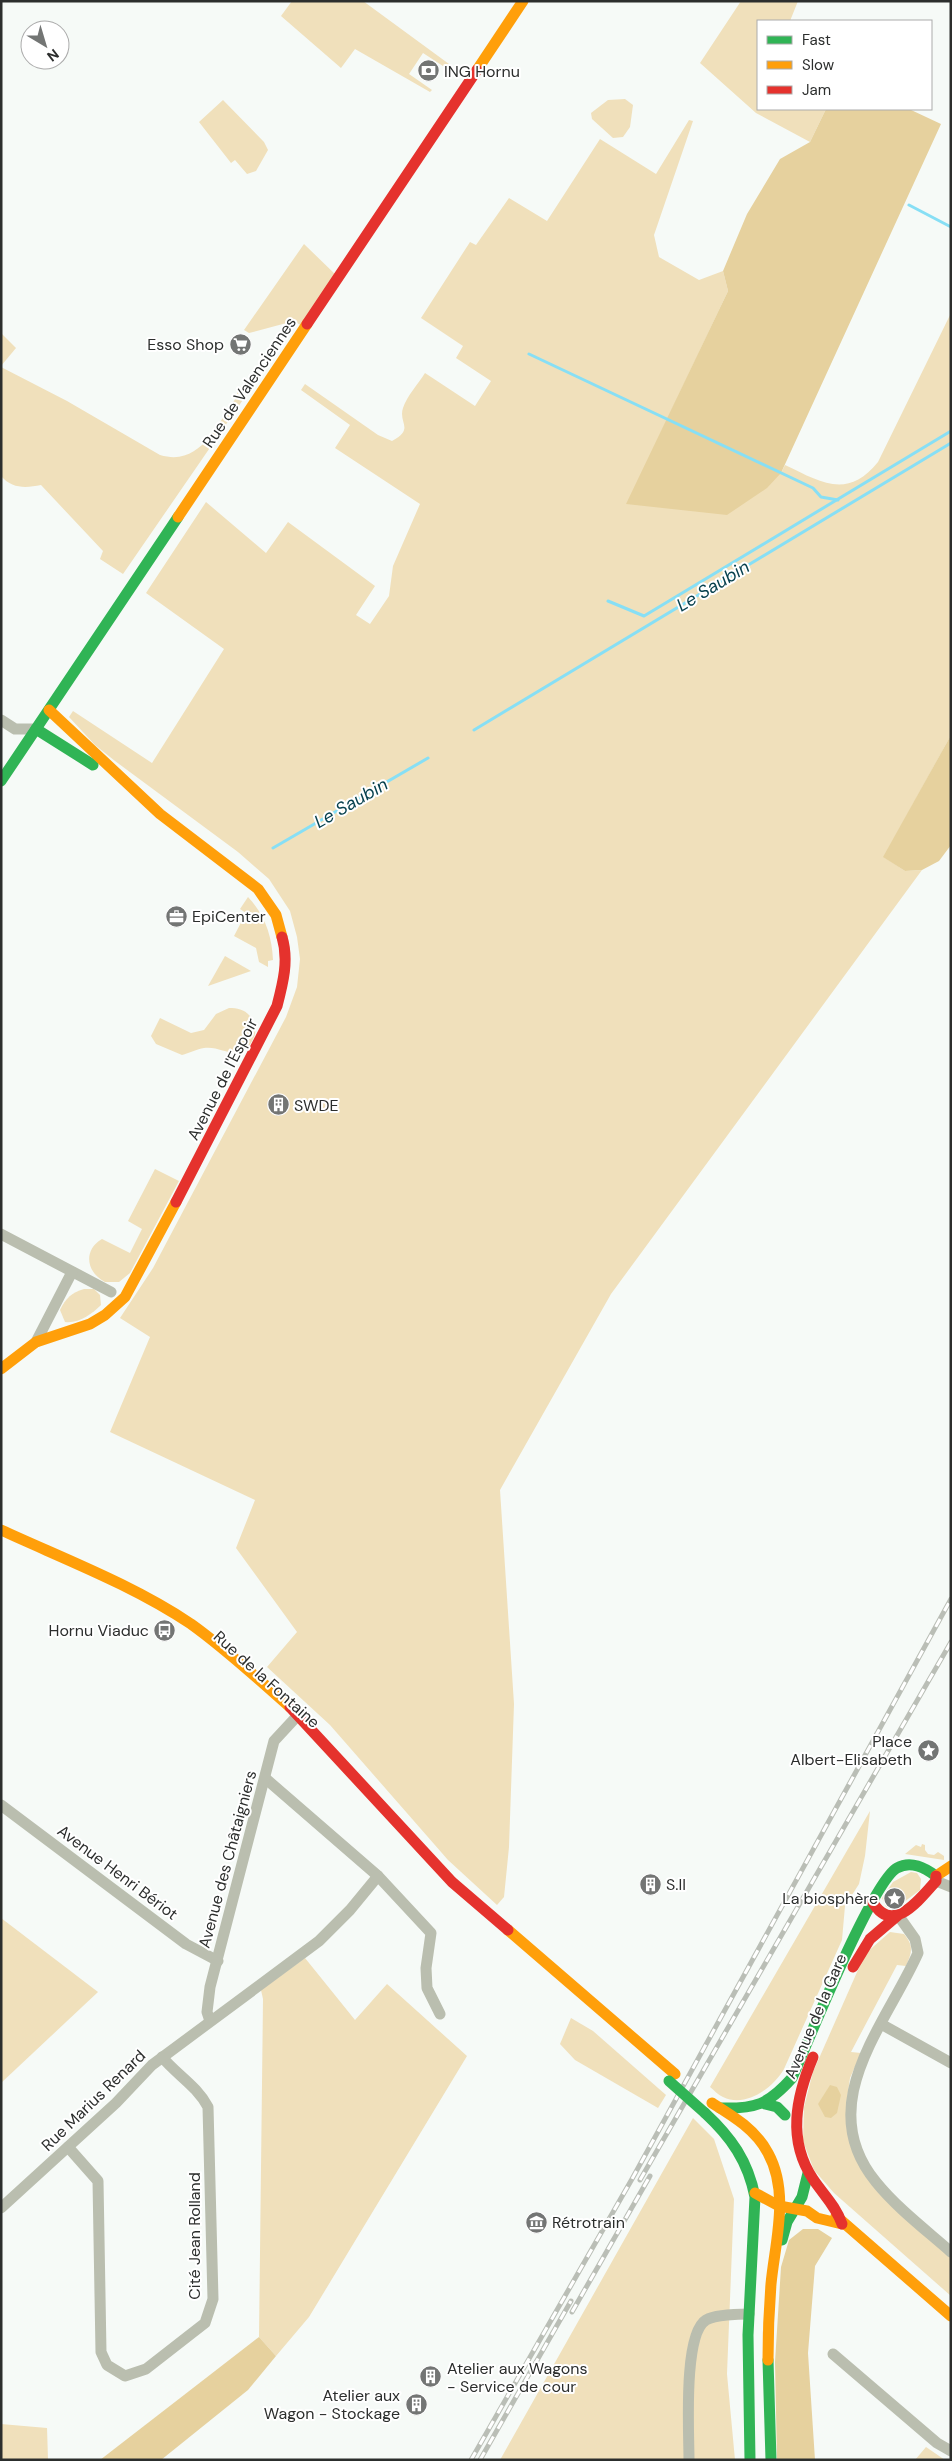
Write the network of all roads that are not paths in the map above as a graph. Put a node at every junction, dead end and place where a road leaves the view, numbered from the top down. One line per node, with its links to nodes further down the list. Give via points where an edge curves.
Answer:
1 (523, 1): 2 (main road, Rue de Valenciennes)
2 (49, 710): 4 (main road, Rue de Valenciennes); 6 (main road, Avenue de l'Espoir)
3 (1, 720): 4 (street, via 15,728)
4 (36, 729): 5 (main road, Rue de Valenciennes); 6 (main road, via 113,778)
5 (1, 781)
6 (128, 784): 10 (main road, Avenue de l'Espoir, via 160,814 241,874 262,894 280,925 286,973 277,1006 244,1075 125,1297 90,1324)
7 (1, 1234): 8 (street)
8 (72, 1272): 9 (street); 10 (street)
9 (111, 1292)
10 (36, 1342): 11 (main road, Avenue de l'Espoir)
11 (1, 1369)
12 (1, 1530): 14 (main road, Rue de la Fontaine, via 120,1585 189,1623 242,1664)
13 (1, 1538): 14 (main road, Rue de la Fontaine, via 68,1566 146,1606 197,1639)
14 (296, 1717): 15 (street, Avenue des Châtaigniers, via 274,1741); 31 (main road, Rue de la Fontaine, via 430,1871 672,2078)
15 (265, 1778): 18 (street); 23 (street, Avenue des Châtaigniers)
16 (1, 1805): 23 (street, Avenue Henri Bériot, via 186,1944)
17 (951, 1866): 19 (main road)
18 (378, 1876): 24 (street, via 431,1933 427,1988); 25 (street, Rue Marius Renard, via 319,1941)
19 (936, 1878): 20 (street); 21 (main road, Avenue de la Gare, via 924,1866 904,1865 887,1875); 22 (main road, Avenue de la Gare, via 917,1902)
20 (951, 1887)
21 (872, 1901): 22 (main road, via 875,1910 884,1916); 29 (main road, Avenue de la Gare)
22 (898, 1916): 26 (street, via 915,1939 918,1949); 36 (main road, Avenue de la Gare, via 863,1948 805,2075 795,2128 797,2148)
23 (218, 1960): 25 (street, Avenue des Châtaigniers, via 207,2003)
24 (440, 2014)
25 (210, 2020): 27 (street, Rue Marius Renard)
26 (880, 2024): 28 (street); 45 (street, via 855,2079 850,2111 854,2138 862,2161 878,2185)
27 (162, 2057): 33 (street, Rue Marius Renard); 33 (street, Cité Jean Rolland, via 200,2092 208,2107 213,2299 205,2323 146,2369 125,2376 107,2365 101,2352 98,2181)
28 (951, 2063)
29 (792, 2078): 30 (main road, Avenue de la Gare, via 780,2092); 30 (main road, Avenue de la Gare, via 784,2119 777,2108)
30 (760, 2106): 31 (main road); 32 (main road, Avenue de la Gare)
31 (712, 2108): 32 (main road); 34 (main road)
32 (745, 2125): 34 (main road, Avenue de la Gare); 39 (main road, via 765,2146 773,2164)
33 (68, 2147): 40 (street, Rue Marius Renard)
34 (740, 2151): 38 (main road, via 749,2168)
35 (796, 2173): 37 (main road)
36 (808, 2173): 37 (main road); 43 (main road, Avenue de la Gare, via 837,2208)
37 (805, 2187): 41 (main road); 43 (main road)
38 (755, 2193): 39 (main road); 47 (main road)
39 (780, 2206): 41 (main road); 46 (main road)
40 (1, 2208)
41 (793, 2210): 42 (main road, via 807,2211); 44 (main road)
42 (817, 2218): 43 (main road); 44 (main road, via 793,2225)
43 (842, 2224): 48 (main road)
44 (782, 2239): 46 (main road)
45 (951, 2252)
46 (773, 2266): 53 (main road, via 768,2363)
47 (749, 2314): 51 (street, via 706,2320 695,2333 691,2351); 52 (main road)
48 (951, 2316)
49 (833, 2354): 50 (street, via 937,2443)
50 (951, 2451)
51 (689, 2460)
52 (750, 2460)
53 (771, 2460)

